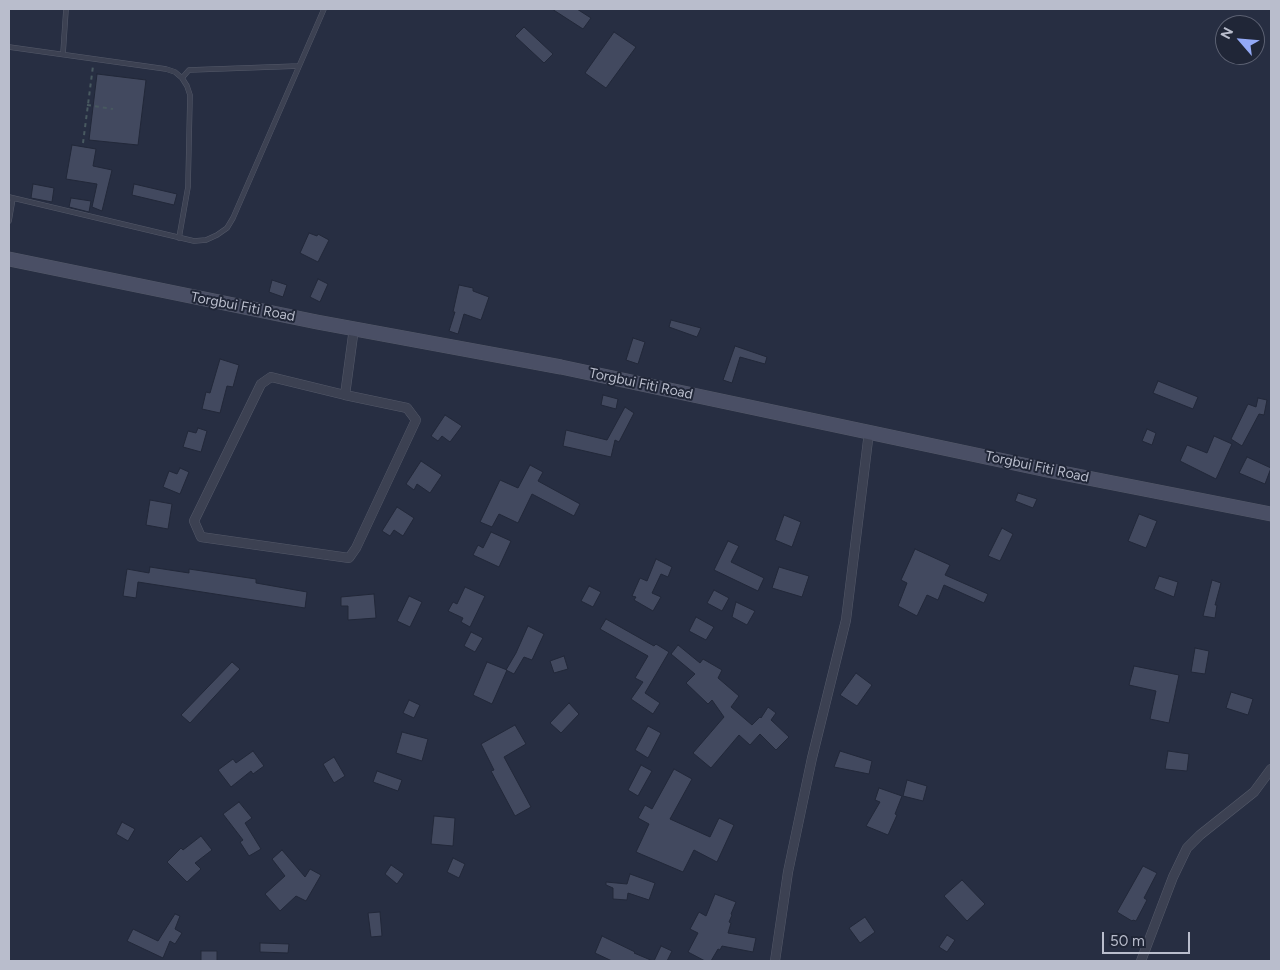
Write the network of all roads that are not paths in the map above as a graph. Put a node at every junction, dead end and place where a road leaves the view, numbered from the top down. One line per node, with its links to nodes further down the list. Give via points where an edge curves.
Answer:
1 (66, 9): 4 (lane)
2 (324, 9): 5 (lane)
3 (9, 47): 4 (lane)
4 (63, 54): 6 (lane, via 166,69)
5 (299, 66): 6 (lane, via 188,70); 9 (lane, via 227,228 206,240)
6 (182, 78): 9 (lane, via 190,95 188,188)
7 (11, 198): 8 (lane); 9 (lane)
8 (9, 221)
9 (179, 238)
10 (9, 259): 11 (street, Torgbui Fiti Road)
11 (354, 328): 12 (street); 13 (street, Torgbui Fiti Road, via 561,367)
12 (345, 395): 12 (street, via 407,408 416,420 349,558 201,537 194,520 261,384 271,377)
13 (869, 432): 14 (street, Torgbui Fiti Road); 16 (street, via 846,620 788,872)
14 (1271, 514)
15 (1271, 769): 17 (street, via 1254,792 1187,848)
16 (775, 961)
17 (1141, 961)

